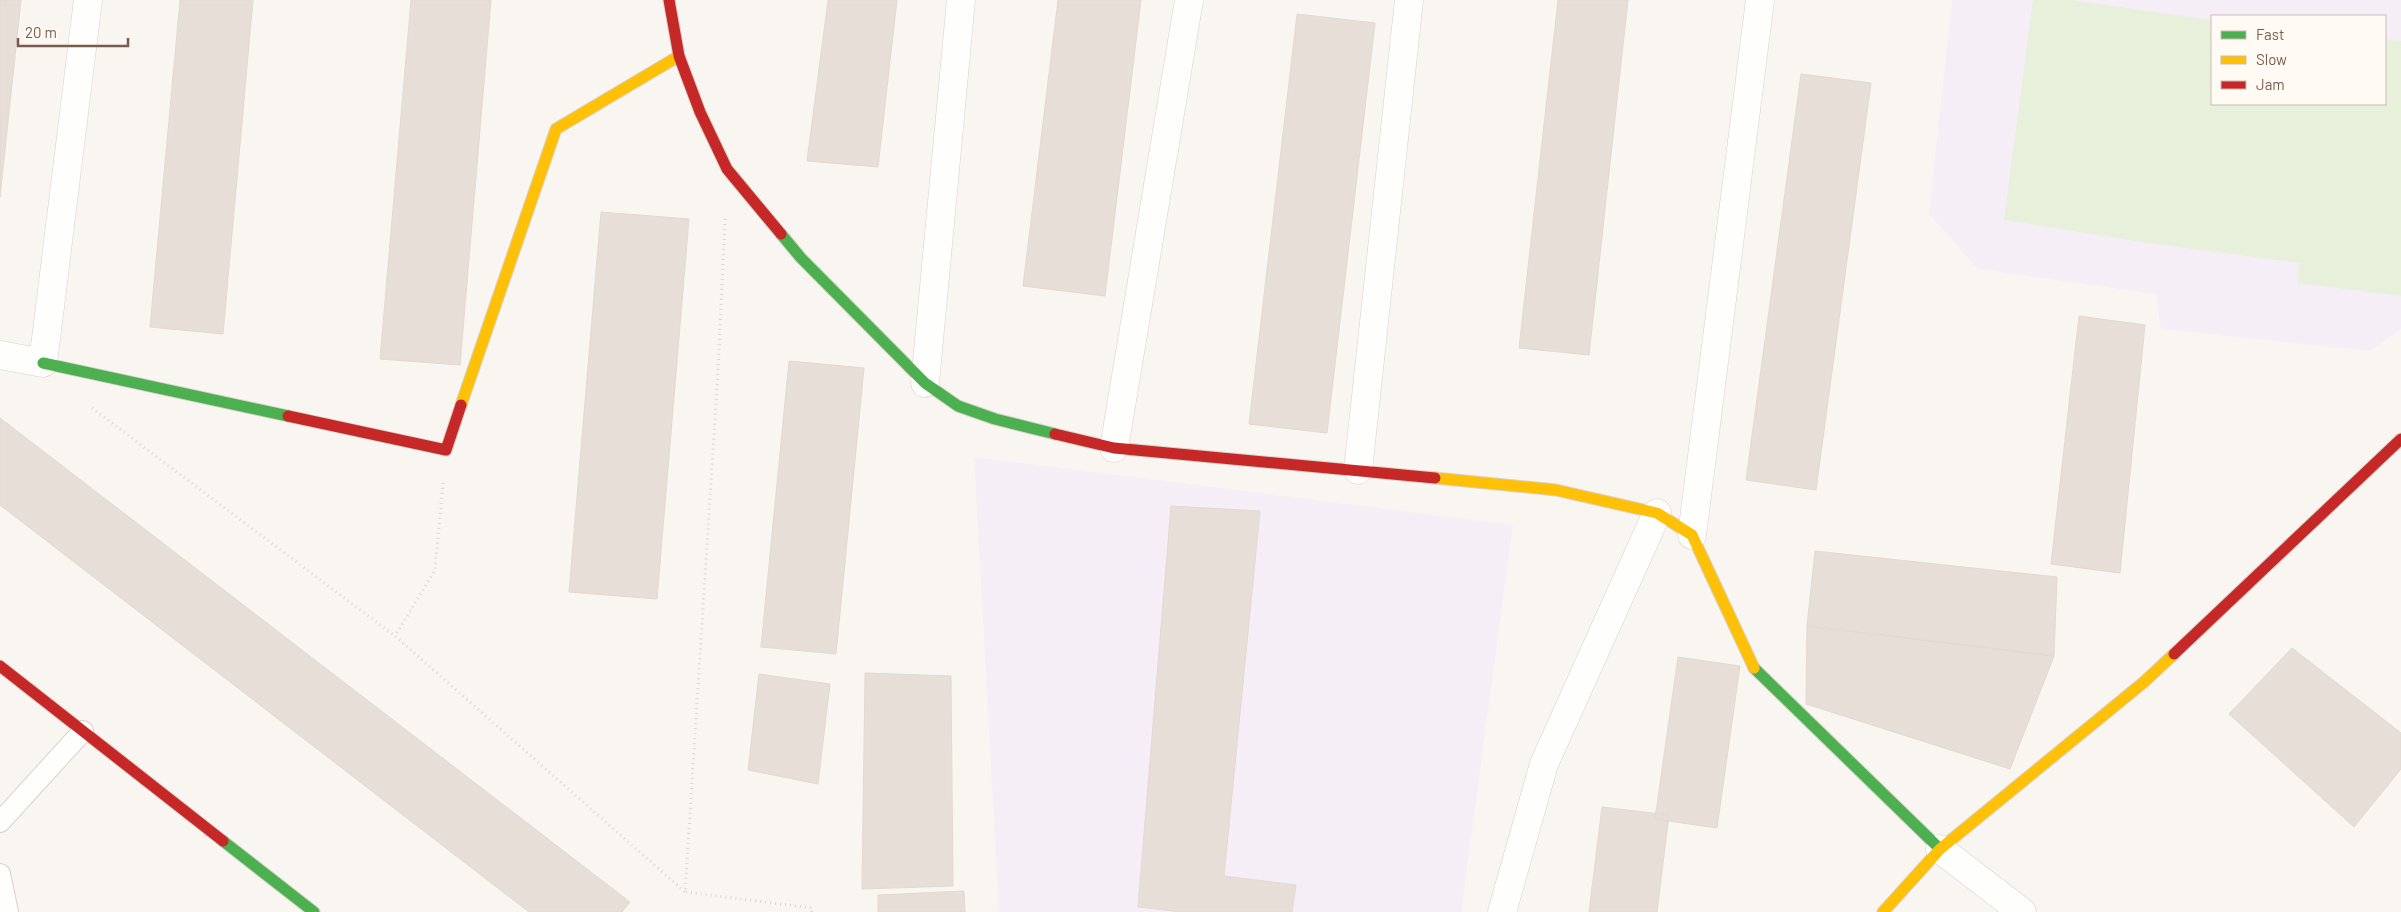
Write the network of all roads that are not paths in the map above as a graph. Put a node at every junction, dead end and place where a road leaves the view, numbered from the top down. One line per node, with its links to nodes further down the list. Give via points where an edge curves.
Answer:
1 (88, 0): 9 (street)
2 (669, 0): 7 (street)
3 (961, 0): 10 (street)
4 (1189, 0): 12 (street)
5 (1409, 0): 13 (street)
6 (1760, 0): 15 (street)
7 (679, 56): 9 (street, via 556,129 446,450); 10 (street, via 700,112 727,169 801,258)
8 (0, 355): 9 (street)
9 (43, 363)
10 (925, 383): 12 (street, via 958,406 995,419)
11 (2401, 439): 19 (street, via 2144,682)
12 (1114, 448): 13 (street)
13 (1358, 470): 14 (street, via 1556,490)
14 (1657, 513): 15 (street); 23 (street, via 1544,764)
15 (1692, 535): 19 (street, via 1752,666)
16 (0, 666): 17 (street)
17 (83, 731): 18 (lane); 22 (street)
18 (0, 822)
19 (1940, 849): 24 (street); 25 (street)
20 (0, 874): 21 (lane)
21 (8, 912)
22 (314, 912)
23 (1502, 912)
24 (1883, 912)
25 (2022, 912)

